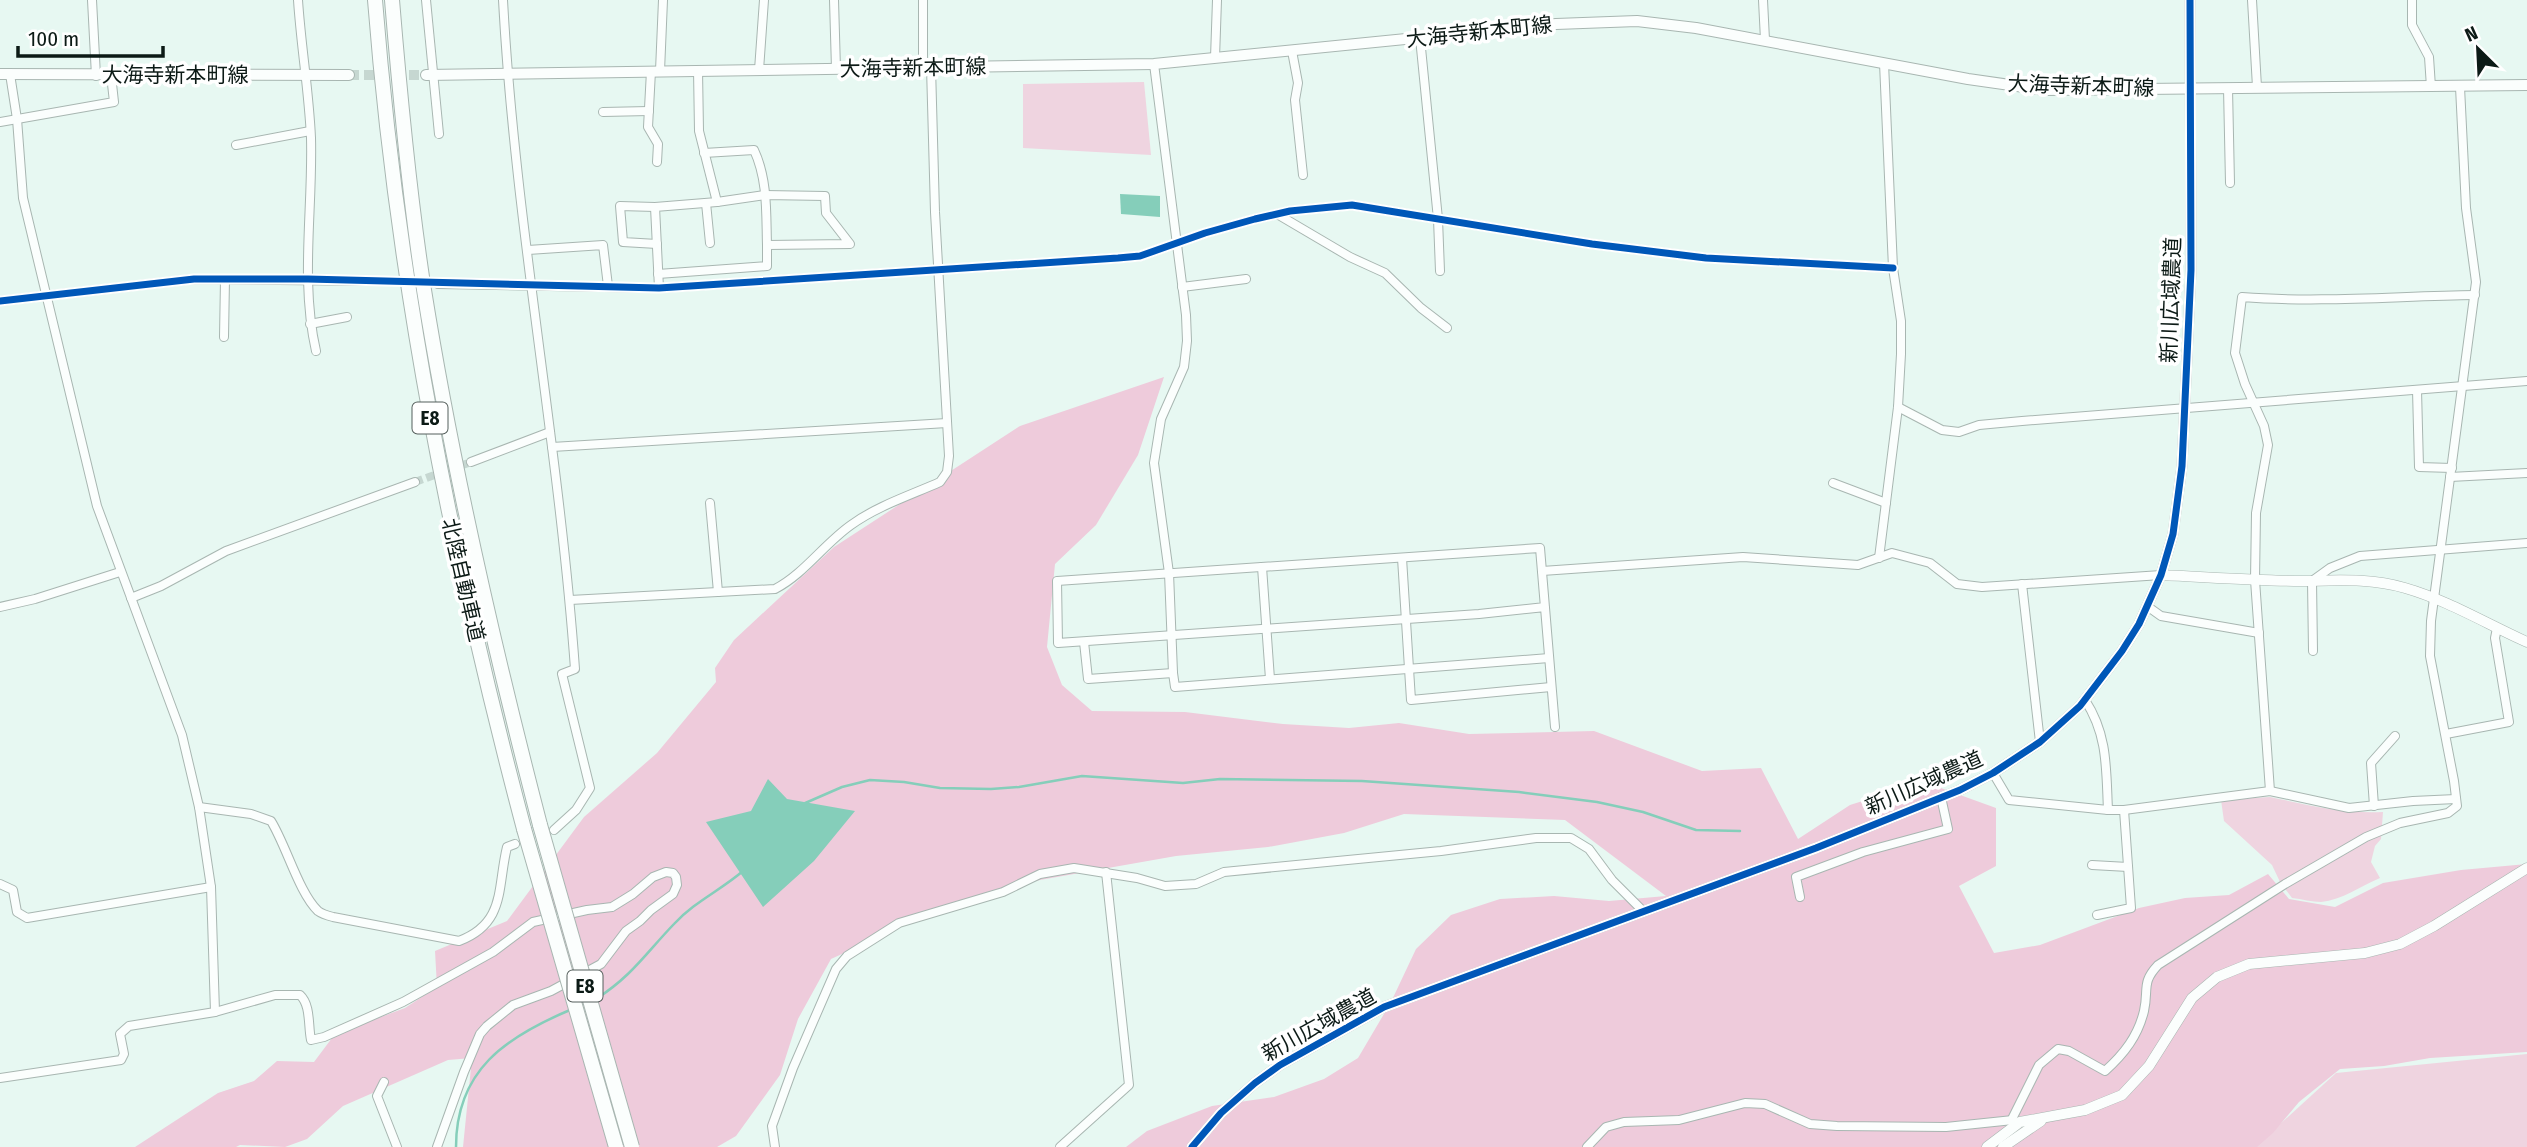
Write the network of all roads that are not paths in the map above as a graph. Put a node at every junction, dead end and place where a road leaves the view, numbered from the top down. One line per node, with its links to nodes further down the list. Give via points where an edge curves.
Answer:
1 (92, 0): 33 (street)
2 (298, 0): 29 (street)
3 (375, 0): 162 (highway, 北陸自動車道 / E8, bridge, via 396,202 422,379 459,566 524,829)
4 (392, 0): 163 (highway, 北陸自動車道 / E8, bridge, via 412,202 439,377 475,561 540,825)
5 (426, 0): 32 (street)
6 (503, 0): 27 (street)
7 (663, 0): 25 (street)
8 (764, 0): 24 (street)
9 (834, 0): 23 (street)
10 (923, 0): 22 (street)
11 (1217, 0): 19 (street)
12 (1763, 0): 17 (street)
13 (2190, 0): 38 (street, 新川広域農道)
14 (2252, 0): 35 (street)
15 (2412, 0): 36 (street, via 2412,25 2429,57)
16 (1420, 38): 17 (main road, 大海寺新本町線, via 1625,21); 18 (main road, 大海寺新本町線); 56 (street)
17 (1765, 40): 20 (main road, 大海寺新本町線)
18 (1292, 51): 19 (main road, 大海寺新本町線); 49 (street)
19 (1215, 58): 21 (main road, 大海寺新本町線)
20 (1884, 63): 38 (main road, 大海寺新本町線, via 2045,90); 62 (street)
21 (1154, 64): 22 (main road, 大海寺新本町線); 59 (street)
22 (927, 67): 23 (main road, 大海寺新本町線); 63 (street)
23 (836, 69): 24 (main road, 大海寺新本町線)
24 (759, 70): 26 (main road, 大海寺新本町線)
25 (655, 71): 26 (main road, 大海寺新本町線); 27 (main road, 大海寺新本町線); 41 (street)
26 (698, 71): 47 (street, via 699,131)
27 (507, 73): 32 (main road, 大海寺新本町線); 61 (street)
28 (5, 74): 33 (main road, 大海寺新本町線); 42 (street)
29 (304, 74): 30 (main road, 大海寺新本町線); 31 (main road, 大海寺新本町線); 44 (street)
30 (111, 75): 33 (main road, 大海寺新本町線); 42 (street, via 114,102)
31 (349, 75)
32 (429, 75): 45 (street)
33 (96, 76)
34 (2527, 85): 37 (main road, 大海寺新本町線)
35 (2257, 87): 36 (main road, 大海寺新本町線); 39 (main road, 大海寺新本町線)
36 (2431, 87): 37 (main road, 大海寺新本町線)
37 (2459, 87): 75 (street)
38 (2189, 88): 39 (main road, 大海寺新本町線); 88 (street, 新川広域農道, via 2191,270)
39 (2228, 88): 50 (street)
40 (603, 111): 41 (street)
41 (649, 111): 48 (street, via 648,127 658,144)
42 (17, 119): 43 (street); 76 (street, via 23,198)
43 (0, 122)
44 (310, 131): 46 (street); 67 (street)
45 (439, 134)
46 (236, 145)
47 (705, 153): 51 (street, via 754,150); 52 (street)
48 (657, 162)
49 (1303, 175)
50 (2230, 183)
51 (765, 195): 52 (street); 60 (street); 60 (street, via 825,196 826,213 850,244)
52 (717, 202): 53 (street)
53 (706, 203): 54 (street); 58 (street)
54 (655, 207): 57 (street); 57 (street, via 620,206 623,242)
55 (1277, 214): 56 (street, via 1352,205); 59 (street); 80 (street, via 1385,273)
56 (1438, 219): 62 (street, via 1706,258); 64 (street)
57 (657, 243): 65 (street)
58 (710, 243)
59 (1176, 244): 63 (street, via 1140,256); 73 (street)
60 (767, 245): 65 (street, via 767,266)
61 (528, 250): 71 (street); 72 (street, via 603,245)
62 (1893, 268): 87 (street, via 1901,321)
63 (938, 270): 74 (street); 89 (street)
64 (1440, 271)
65 (658, 274): 74 (street)
66 (225, 279): 67 (street); 76 (street); 81 (street)
67 (308, 279): 69 (street); 79 (street)
68 (1246, 279): 73 (street)
69 (378, 281)
70 (438, 284): 71 (street)
71 (532, 284): 72 (street); 90 (street)
72 (608, 286): 74 (street)
73 (1182, 287): 106 (street, via 1187,341 1184,368 1161,419 1154,463)
74 (659, 288)
75 (2475, 295): 84 (street); 86 (street, via 2295,301 2242,297 2235,353)
76 (46, 296): 77 (street); 105 (street, via 97,506)
77 (0, 301)
78 (347, 317): 79 (street)
79 (310, 324): 82 (street)
80 (1447, 328)
81 (224, 337)
82 (316, 351)
83 (2527, 382): 84 (street)
84 (2463, 387): 85 (street); 93 (street)
85 (2417, 390): 86 (street); 93 (street, via 2419,467)
86 (2255, 403): 88 (street); 108 (street, via 2267,444 2256,513)
87 (1898, 407): 88 (street, via 1942,430 1959,432 1979,425); 97 (street)
88 (2184, 408): 107 (street, 新川広域農道, via 2182,467)
89 (947, 423): 91 (street); 111 (street, via 949,456 940,482 852,524 775,589)
90 (550, 432): 91 (street); 92 (street)
91 (552, 447): 114 (street)
92 (471, 462)
93 (2451, 472): 94 (street); 100 (street)
94 (2527, 473)
95 (415, 482): 112 (street, via 226,551)
96 (1833, 483): 97 (street)
97 (1886, 502): 102 (street)
98 (710, 503): 111 (street)
99 (2527, 543): 100 (street)
100 (2440, 551): 109 (street, via 2360,556); 113 (street)
101 (1402, 558): 103 (street); 104 (street, via 1540,548); 118 (street)
102 (1879, 558): 104 (street, via 1858,565 1743,557); 110 (street, via 1892,553 1930,563 1957,584)
103 (1262, 567): 106 (street); 120 (street)
104 (1542, 571): 117 (street)
105 (121, 572): 112 (street); 116 (street)
106 (1169, 573): 122 (street); 123 (street, via 1057,581 1058,643)
107 (2161, 575): 108 (street); 110 (street); 115 (street, 新川広域農道)
108 (2255, 580): 109 (street); 121 (street)
109 (2312, 581): 113 (street, via 2370,582); 125 (street)
110 (2022, 584): 135 (street)
111 (718, 592): 114 (street)
112 (131, 598): 141 (street, via 182,735)
113 (2434, 598): 119 (street); 133 (street, via 2430,656)
114 (570, 600): 144 (street, via 575,669 562,674 590,788 576,810)
115 (2147, 606): 121 (street, via 2161,616); 131 (street, 新川広域農道, via 2122,651)
116 (0, 607)
117 (1545, 607): 118 (street); 126 (street)
118 (1407, 618): 120 (street); 127 (street)
119 (2497, 628): 124 (street); 133 (street, via 2509,722)
120 (1265, 629): 122 (street); 129 (street)
121 (2259, 633): 137 (street)
122 (1173, 635): 123 (street); 128 (street)
123 (1084, 642): 128 (street, via 1088,680)
124 (2527, 642)
125 (2313, 650)
126 (1549, 657): 127 (street); 130 (street)
127 (1409, 669): 129 (street); 130 (street, via 1411,700)
128 (1173, 673): 129 (street, via 1175,687)
129 (1270, 679)
130 (1551, 687): 132 (street)
131 (2085, 699): 135 (street, 新川広域農道); 142 (street, via 2104,738)
132 (1555, 727)
133 (2446, 734): 139 (street)
134 (2395, 736): 140 (street, via 2371,763)
135 (2040, 742): 136 (street, 新川広域農道)
136 (1993, 773): 138 (street, 新川広域農道); 142 (street, via 2009,800)
137 (2270, 791): 140 (street, via 2349,808); 143 (street)
138 (1941, 797): 152 (street, via 1948,829 1863,852 1796,877); 153 (street, 新川広域農道, via 1816,848)
139 (2456, 799): 140 (street); 159 (street, via 2457,806 2448,813 2400,823 2366,837 2158,965 2147,977 2144,1010 2136,1035 2122,1056 2105,1071 2058,1049 2039,1065)
140 (2374, 806)
141 (199, 807): 145 (street, via 271,821 319,912 458,942 474,935 489,920 497,904 507,847); 151 (street)
142 (2108, 810): 143 (street)
143 (2124, 810): 147 (street)
144 (554, 830)
145 (514, 844)
146 (2092, 865): 147 (street)
147 (2128, 867): 154 (street, via 2132,908)
148 (2527, 868): 158 (street, via 2400,944 2365,953 2249,964 2217,976 2192,998 2150,1066 2122,1095)
149 (1105, 872): 153 (street, via 1165,886 1196,884 1224,872 1571,838 1589,849); 164 (street, via 1074,868 1041,874 992,896 899,923 847,956 836,969 793,1068 772,1126); 165 (street, via 1129,1085)
150 (0, 884): 151 (street, via 13,890 17,912 27,918)
151 (211, 887): 155 (street)
152 (1800, 897)
153 (1642, 910): 166 (street, 新川広域農道, via 1384,1007 1255,1083 1221,1112)
154 (2097, 915)
155 (215, 1012): 156 (street, via 129,1026 120,1034 121,1060); 161 (street, via 275,995 300,995 306,1000 311,1040 324,1037 404,1002 493,952 533,922 612,907 653,877 673,873 677,886 673,894 626,931 601,964 513,1005 480,1034)
156 (0, 1078)
157 (384, 1082): 160 (street, via 377,1096)
158 (2044, 1119): 159 (street); 168 (street, via 2020,1122); 169 (street)
159 (2011, 1121): 167 (street, via 1946,1127 1837,1126 1810,1124 1765,1104 1745,1103 1679,1120 1606,1127)
160 (397, 1147)
161 (437, 1147)
162 (616, 1147)
163 (632, 1147)
164 (775, 1147)
165 (1060, 1147)
166 (1192, 1147)
167 (1587, 1147)
168 (1987, 1147)
169 (2003, 1147)

